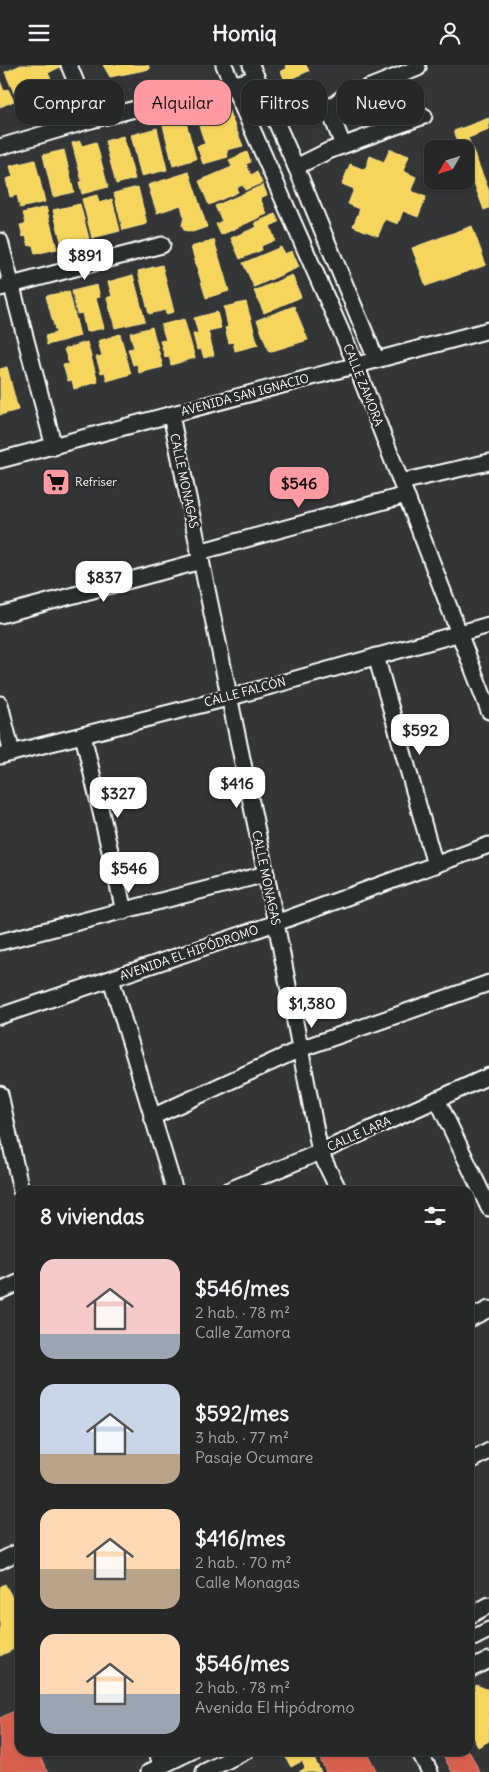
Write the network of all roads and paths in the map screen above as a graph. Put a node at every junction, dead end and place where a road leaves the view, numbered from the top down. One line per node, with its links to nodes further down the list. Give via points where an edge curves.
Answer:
1 (69, 65): 5 (street)
2 (224, 65): 6 (street, CALLE ZAMORA)
3 (418, 68): 10 (street, via 342,98 333,105 331,115)
4 (254, 71): 6 (street); 12 (street, CALLE ZAMORA)
5 (75, 80)
6 (232, 85): 7 (street); 18 (street, CALLE ZAMORA)
7 (124, 112)
8 (74, 125): 11 (street)
9 (399, 125): 10 (street)
10 (343, 145): 12 (street)
11 (0, 147)
12 (296, 167): 17 (street, CALLE ZAMORA)
13 (0, 241): 15 (street)
14 (162, 245): 15 (street)
15 (6, 286): 20 (street)
16 (489, 330): 17 (street, AVENIDA SAN IGNACIO)
17 (376, 359): 18 (street, AVENIDA SAN IGNACIO)
18 (356, 365): 19 (street, AVENIDA SAN IGNACIO); 23 (street, CALLE ZAMORA)
19 (171, 415): 20 (street, AVENIDA SAN IGNACIO); 24 (street, CALLE MONAGAS)
20 (54, 447): 21 (street, AVENIDA SAN IGNACIO)
21 (0, 461)
22 (489, 462): 23 (street)
23 (404, 489): 24 (street); 27 (street, CALLE ZAMORA)
24 (200, 557): 25 (street); 29 (street, CALLE MONAGAS)
25 (0, 615)
26 (489, 625): 27 (street, CALLE FALCÓN)
27 (459, 632): 28 (street, CALLE FALCÓN); 31 (street, CALLE ZAMORA)
28 (376, 656): 29 (street, CALLE FALCÓN); 35 (street)
29 (228, 698): 32 (street, CALLE FALCÓN); 36 (street, CALLE MONAGAS)
30 (0, 704): 33 (street)
31 (489, 711)
32 (83, 735): 33 (street, CALLE FALCÓN); 37 (street)
33 (6, 754)
34 (489, 845): 35 (street, AVENIDA EL HIPÓDROMO)
35 (435, 865): 38 (street, AVENIDA EL HIPÓDROMO)
36 (266, 874): 37 (street); 38 (street, CALLE MONAGAS)
37 (124, 911): 39 (street)
38 (276, 923): 40 (street, AVENIDA EL HIPÓDROMO); 43 (street, CALLE MONAGAS)
39 (0, 942)
40 (111, 979): 42 (street, AVENIDA EL HIPÓDROMO); 47 (street)
41 (489, 983): 43 (street)
42 (0, 1016)
43 (300, 1049): 47 (street); 48 (street, CALLE MONAGAS)
44 (489, 1076): 46 (street, CALLE LARA)
45 (0, 1094): 49 (street)
46 (437, 1099): 48 (street, CALLE LARA); 53 (street)
47 (152, 1117): 50 (street)
48 (320, 1152): 51 (street, CALLE LARA); 52 (street, CALLE MONAGAS)
49 (21, 1186)
50 (173, 1186)
51 (239, 1186)
52 (337, 1186)
53 (489, 1208)
54 (15, 1284): 55 (street)
55 (0, 1291)
56 (489, 1309): 57 (street)
57 (474, 1316)
58 (489, 1451): 59 (street)
59 (474, 1459)
60 (15, 1554): 61 (street)
61 (0, 1561)
62 (489, 1605): 63 (street)
63 (474, 1612)
64 (489, 1630): 65 (street)
65 (474, 1638)
66 (489, 1659): 67 (street)
67 (474, 1667)
68 (156, 1756): 72 (street)
69 (182, 1756): 72 (street)
70 (236, 1756): 73 (street)
71 (422, 1756): 74 (street)
72 (155, 1769)
73 (204, 1772)
74 (430, 1772)

